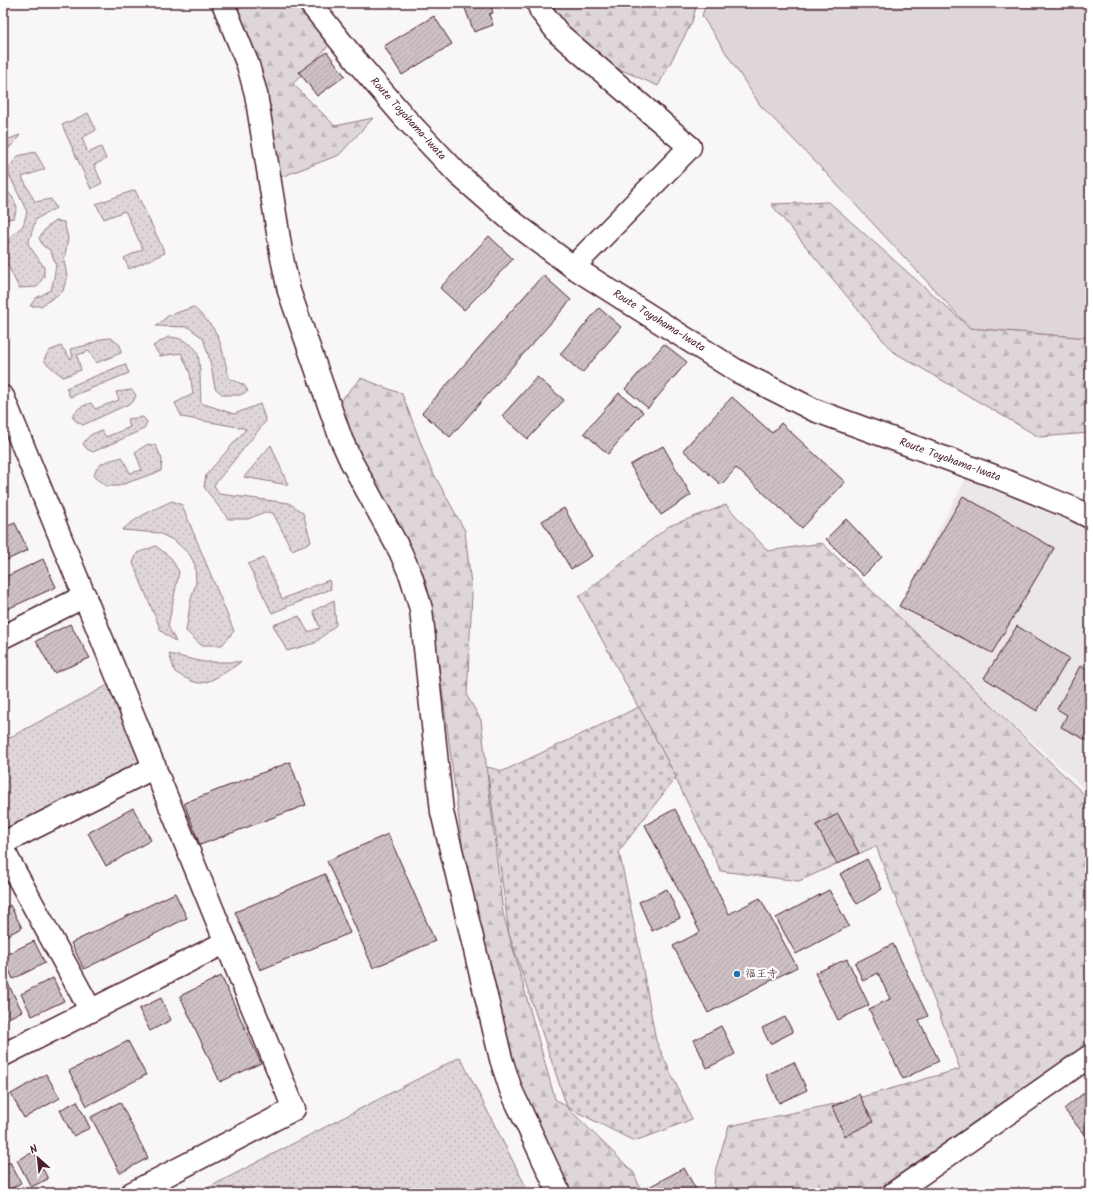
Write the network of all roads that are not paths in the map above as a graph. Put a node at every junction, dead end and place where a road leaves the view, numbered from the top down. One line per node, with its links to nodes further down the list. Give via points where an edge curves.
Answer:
1 (222, 3): 17 (street, via 248,64 256,94 289,291 341,439 403,557 421,609 442,812 501,1059 511,1090)
2 (310, 3): 4 (street, Route Toyohama-Iwata, via 405,118 458,174 513,222)
3 (538, 3): 4 (street, via 541,11 559,34 690,147)
4 (573, 267): 6 (street, Route Toyohama-Iwata, via 737,371 816,411 994,476)
5 (3, 397): 7 (street)
6 (1090, 517)
7 (85, 596): 8 (street); 9 (street)
8 (3, 637)
9 (155, 767): 10 (street); 12 (street)
10 (3, 843)
11 (3, 850): 13 (street)
12 (226, 942): 13 (street); 16 (street, via 294,1109)
13 (91, 1011): 14 (street)
14 (3, 1056)
15 (1090, 1056): 18 (street)
16 (132, 1193)
17 (559, 1193)
18 (894, 1193)

